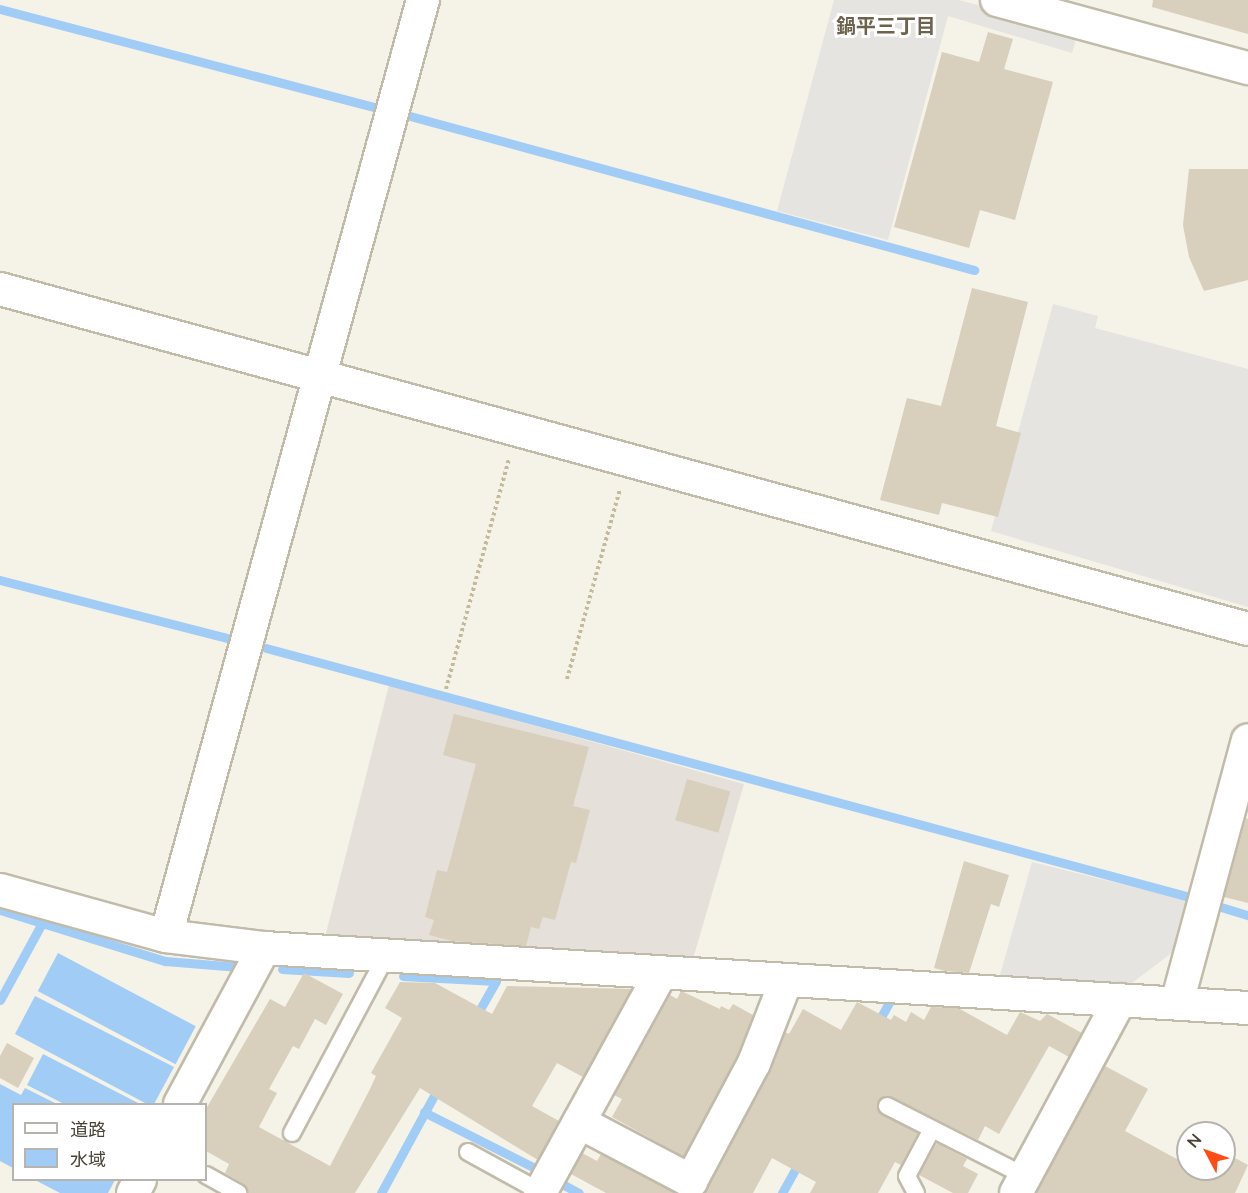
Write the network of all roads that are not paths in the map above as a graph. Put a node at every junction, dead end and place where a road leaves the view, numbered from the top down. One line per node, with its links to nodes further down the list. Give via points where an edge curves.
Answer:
1 (423, 0): 5 (street)
2 (998, 0): 3 (street)
3 (1248, 68)
4 (0, 289): 5 (street)
5 (321, 375): 6 (street); 10 (street)
6 (1248, 629)
7 (1248, 740): 8 (street)
8 (1235, 842): 16 (street)
9 (0, 890): 10 (street)
10 (166, 936): 11 (street)
11 (264, 948): 12 (street); 18 (street)
12 (386, 956): 13 (street); 22 (lane)
13 (660, 975): 14 (street); 20 (street)
14 (786, 981): 15 (street); 20 (street, via 754,1063 691,1181)
15 (1120, 1000): 16 (street); 25 (street)
16 (1177, 1003): 17 (street)
17 (1248, 1008)
18 (181, 1103)
19 (887, 1106): 21 (lane)
20 (579, 1122): 26 (street)
21 (932, 1130): 25 (lane); 28 (lane, via 907,1176)
22 (292, 1133)
23 (468, 1152): 26 (lane)
24 (207, 1176): 27 (lane)
25 (1020, 1185)
26 (541, 1192)
27 (238, 1193)
28 (916, 1193)

